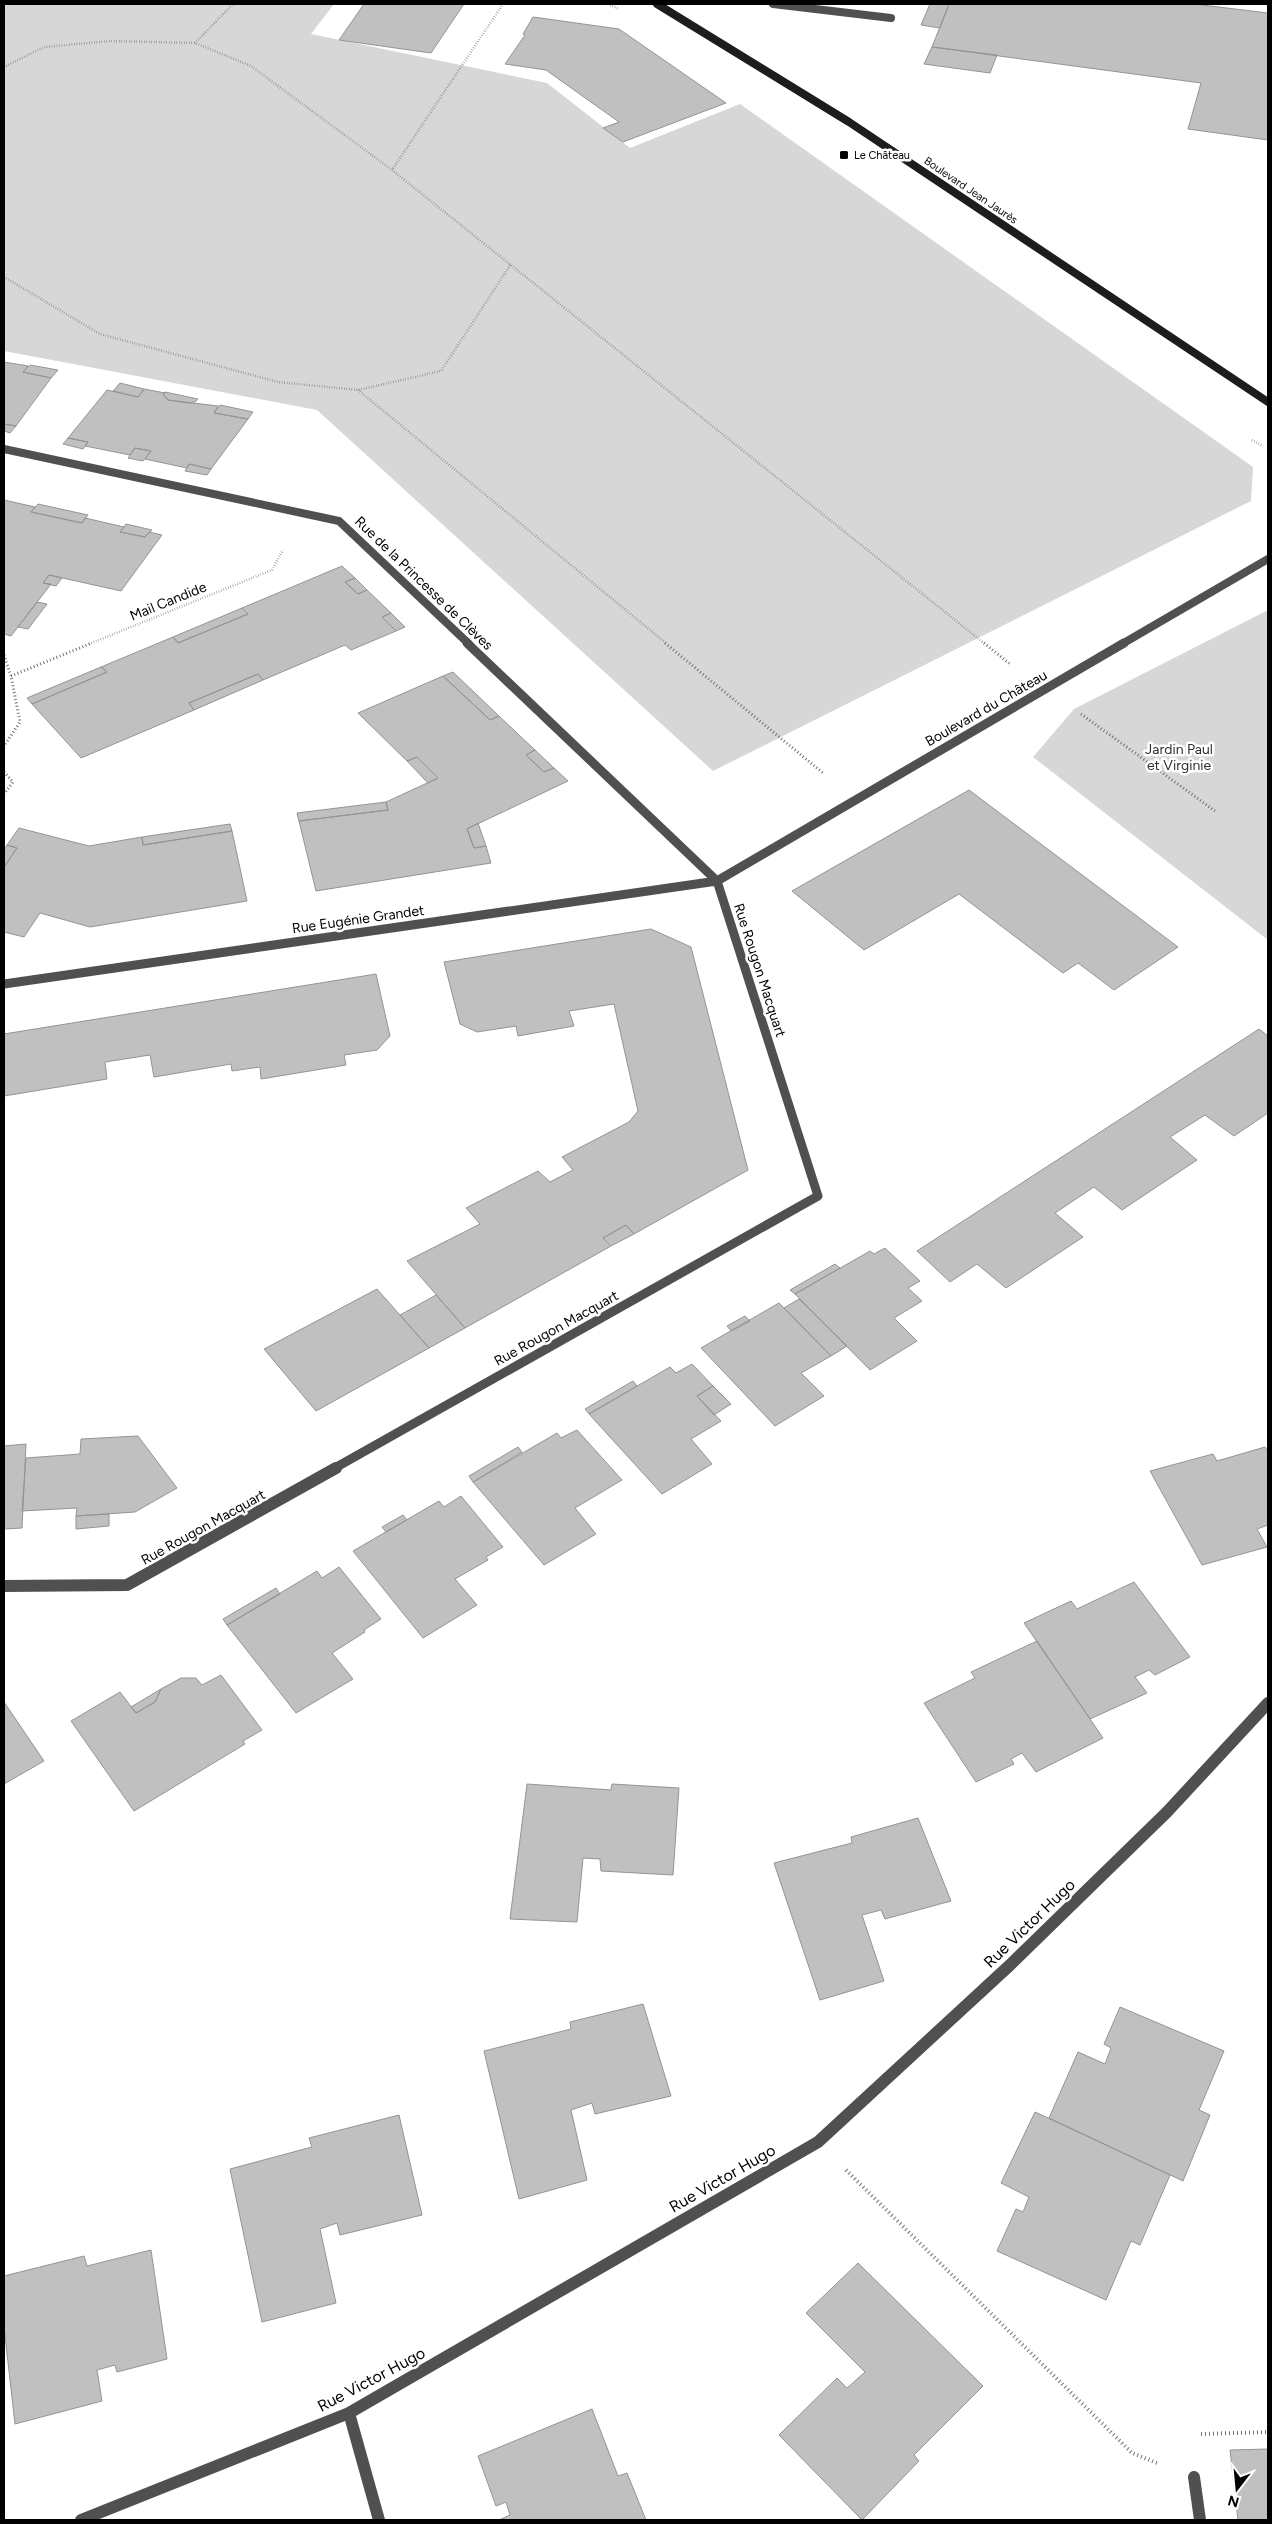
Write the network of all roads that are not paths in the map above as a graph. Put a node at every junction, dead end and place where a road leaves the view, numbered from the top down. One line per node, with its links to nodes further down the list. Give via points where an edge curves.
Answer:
1 (656, 4): 4 (street, Boulevard Jean Jaurès, via 849,122)
2 (773, 4): 3 (street)
3 (892, 18)
4 (1268, 402)
5 (4, 450): 7 (street, Rue de la Princesse de Clèves, via 339,521)
6 (1268, 559): 7 (street, Boulevard du Château)
7 (717, 881): 8 (street, Rue Eugénie Grandet); 9 (street, Rue Rougon Macquart, via 818,1196 127,1585)
8 (4, 984)
9 (4, 1586)
10 (1268, 1703): 11 (street, Rue Victor Hugo, via 1167,1812 1010,1964 818,2142)
11 (349, 2413): 13 (street, Rue Victor Hugo); 14 (street)
12 (1194, 2477): 15 (street)
13 (81, 2520)
14 (379, 2520)
15 (1200, 2520)

